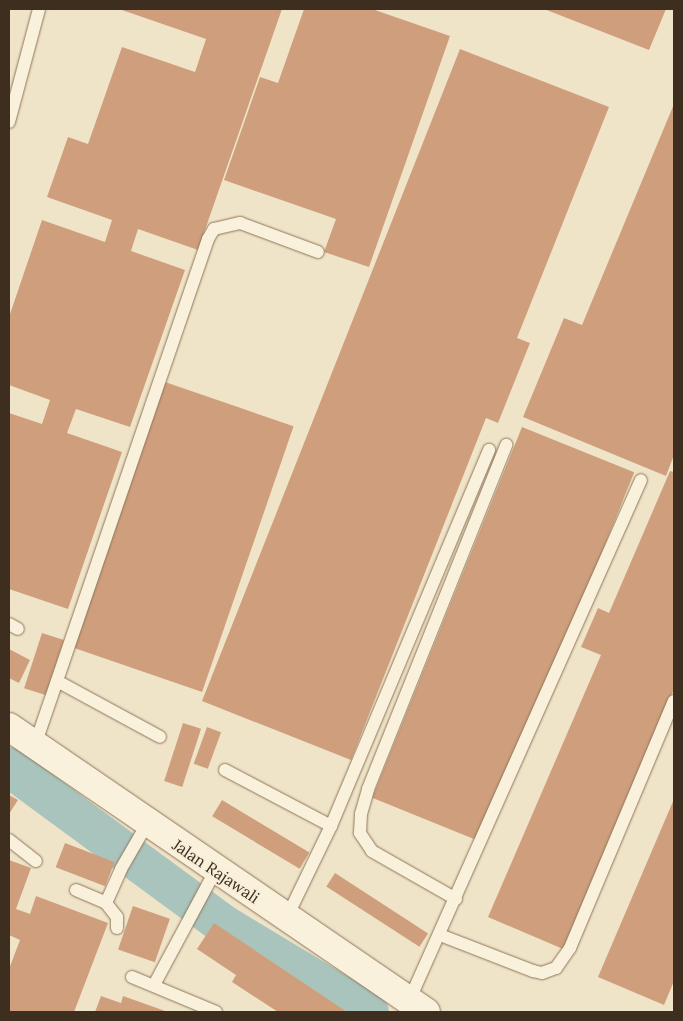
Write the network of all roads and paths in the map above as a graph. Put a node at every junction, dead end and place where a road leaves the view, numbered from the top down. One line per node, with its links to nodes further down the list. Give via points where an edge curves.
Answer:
1 (39, 9): 2 (lane)
2 (9, 122)
3 (318, 252): 7 (lane, via 240,223 214,229)
4 (506, 445): 19 (lane, via 368,789 361,814 360,834 365,844)
5 (489, 450): 13 (lane)
6 (642, 480): 19 (lane)
7 (57, 681): 10 (lane); 11 (lane)
8 (674, 701): 23 (lane, via 570,948 556,968 542,973 532,971)
9 (9, 727): 11 (street, Jalan Rajawali)
10 (160, 737)
11 (35, 745): 14 (street, Jalan Rajawali)
12 (226, 770): 13 (lane)
13 (331, 826): 21 (lane)
14 (142, 834): 17 (street, Jalan Rajawali); 20 (lane)
15 (9, 840): 16 (lane)
16 (36, 860)
17 (212, 877): 21 (street, Jalan Rajawali); 25 (lane)
18 (76, 890): 20 (lane)
19 (456, 899): 23 (lane)
20 (106, 903): 22 (lane, via 117,916)
21 (286, 919): 26 (street, Jalan Rajawali)
22 (117, 928)
23 (440, 934): 26 (lane)
24 (132, 976): 25 (lane)
25 (154, 985): 27 (lane)
26 (417, 1007)
27 (216, 1012)

